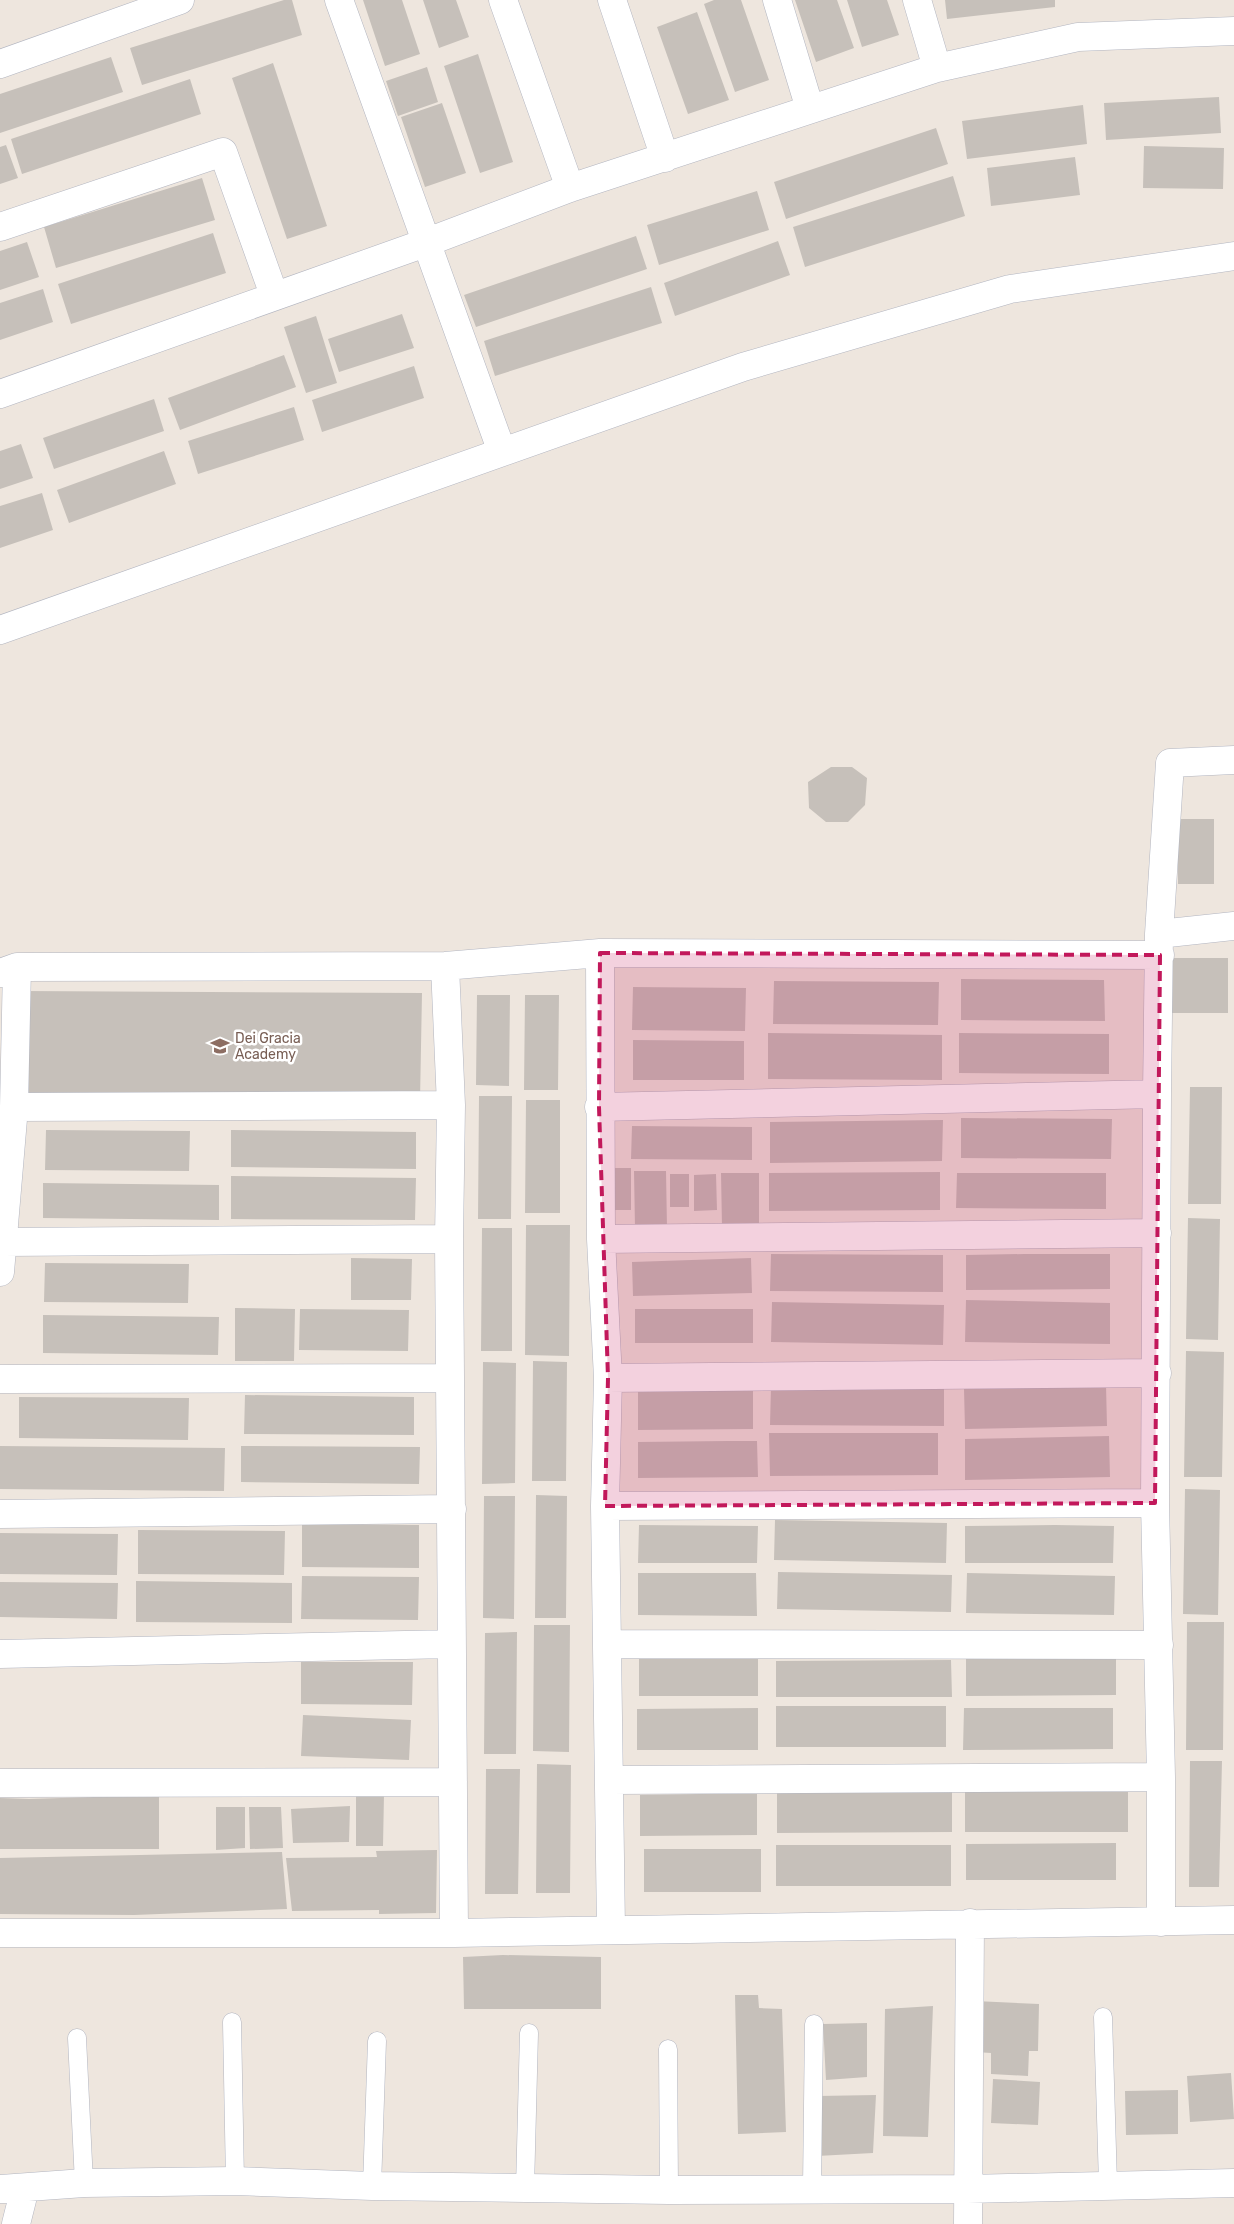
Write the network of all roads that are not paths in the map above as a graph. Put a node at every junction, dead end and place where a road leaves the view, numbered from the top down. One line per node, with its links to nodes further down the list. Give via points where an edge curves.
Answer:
1 (180, 0): 8 (street)
2 (339, 0): 14 (street)
3 (502, 0): 12 (street)
4 (612, 0): 11 (street)
5 (777, 0): 10 (street)
6 (917, 0): 9 (street)
7 (1234, 31): 9 (street, via 1078,37)
8 (0, 64)
9 (937, 68): 10 (street)
10 (810, 109): 11 (street)
11 (665, 158): 12 (street)
12 (570, 188): 14 (street)
13 (0, 228): 16 (street, via 223,152)
14 (425, 242): 16 (street); 18 (street)
15 (1234, 256): 18 (street, via 1010,289 744,368)
16 (274, 295): 17 (street)
17 (0, 394)
18 (502, 452): 19 (street)
19 (0, 630)
20 (1234, 760): 22 (street, via 1170,763)
21 (1234, 926): 22 (street)
22 (1160, 945): 23 (street); 26 (street)
23 (600, 953): 24 (street); 29 (street)
24 (445, 966): 25 (street); 27 (street)
25 (8, 970): 28 (street)
26 (1157, 1094): 29 (street); 30 (street)
27 (451, 1105): 28 (street); 31 (street)
28 (14, 1107): 33 (street)
29 (599, 1107): 32 (street)
30 (1157, 1233): 32 (street); 35 (street)
31 (449, 1239): 33 (street); 36 (street)
32 (601, 1239): 37 (street)
33 (3, 1242): 34 (street)
34 (0, 1272)
35 (1156, 1374): 37 (street); 39 (street)
36 (449, 1378): 38 (street); 41 (street)
37 (608, 1378): 40 (street)
38 (0, 1379)
39 (1155, 1503): 40 (street); 45 (street)
40 (605, 1506): 44 (street)
41 (452, 1509): 42 (street); 43 (street)
42 (0, 1514)
43 (451, 1644): 46 (street); 49 (street)
44 (608, 1644): 45 (street); 48 (street)
45 (1158, 1645): 47 (street)
46 (0, 1654)
47 (1161, 1777): 48 (street); 52 (street)
48 (610, 1780): 54 (street)
49 (453, 1782): 50 (street); 56 (street)
50 (0, 1783)
51 (1234, 1920): 52 (street)
52 (1161, 1922): 53 (street)
53 (970, 1923): 54 (street); 72 (street)
54 (611, 1930): 56 (street)
55 (0, 1933): 56 (street)
56 (454, 1933)
57 (1103, 2017): 67 (lane)
58 (232, 2022): 64 (lane)
59 (814, 2024): 70 (lane)
60 (529, 2033): 69 (lane)
61 (76, 2038): 65 (lane)
62 (377, 2041): 68 (lane)
63 (668, 2049): 73 (lane)
64 (235, 2181): 65 (street); 68 (street)
65 (84, 2183): 71 (street)
66 (1234, 2183): 67 (street)
67 (1108, 2184): 72 (street)
68 (372, 2186): 69 (street)
69 (525, 2188): 73 (street)
70 (812, 2188): 72 (street); 73 (street)
71 (13, 2189): 74 (street)
72 (968, 2189): 75 (street)
73 (669, 2190)
74 (16, 2224)
75 (968, 2224)

